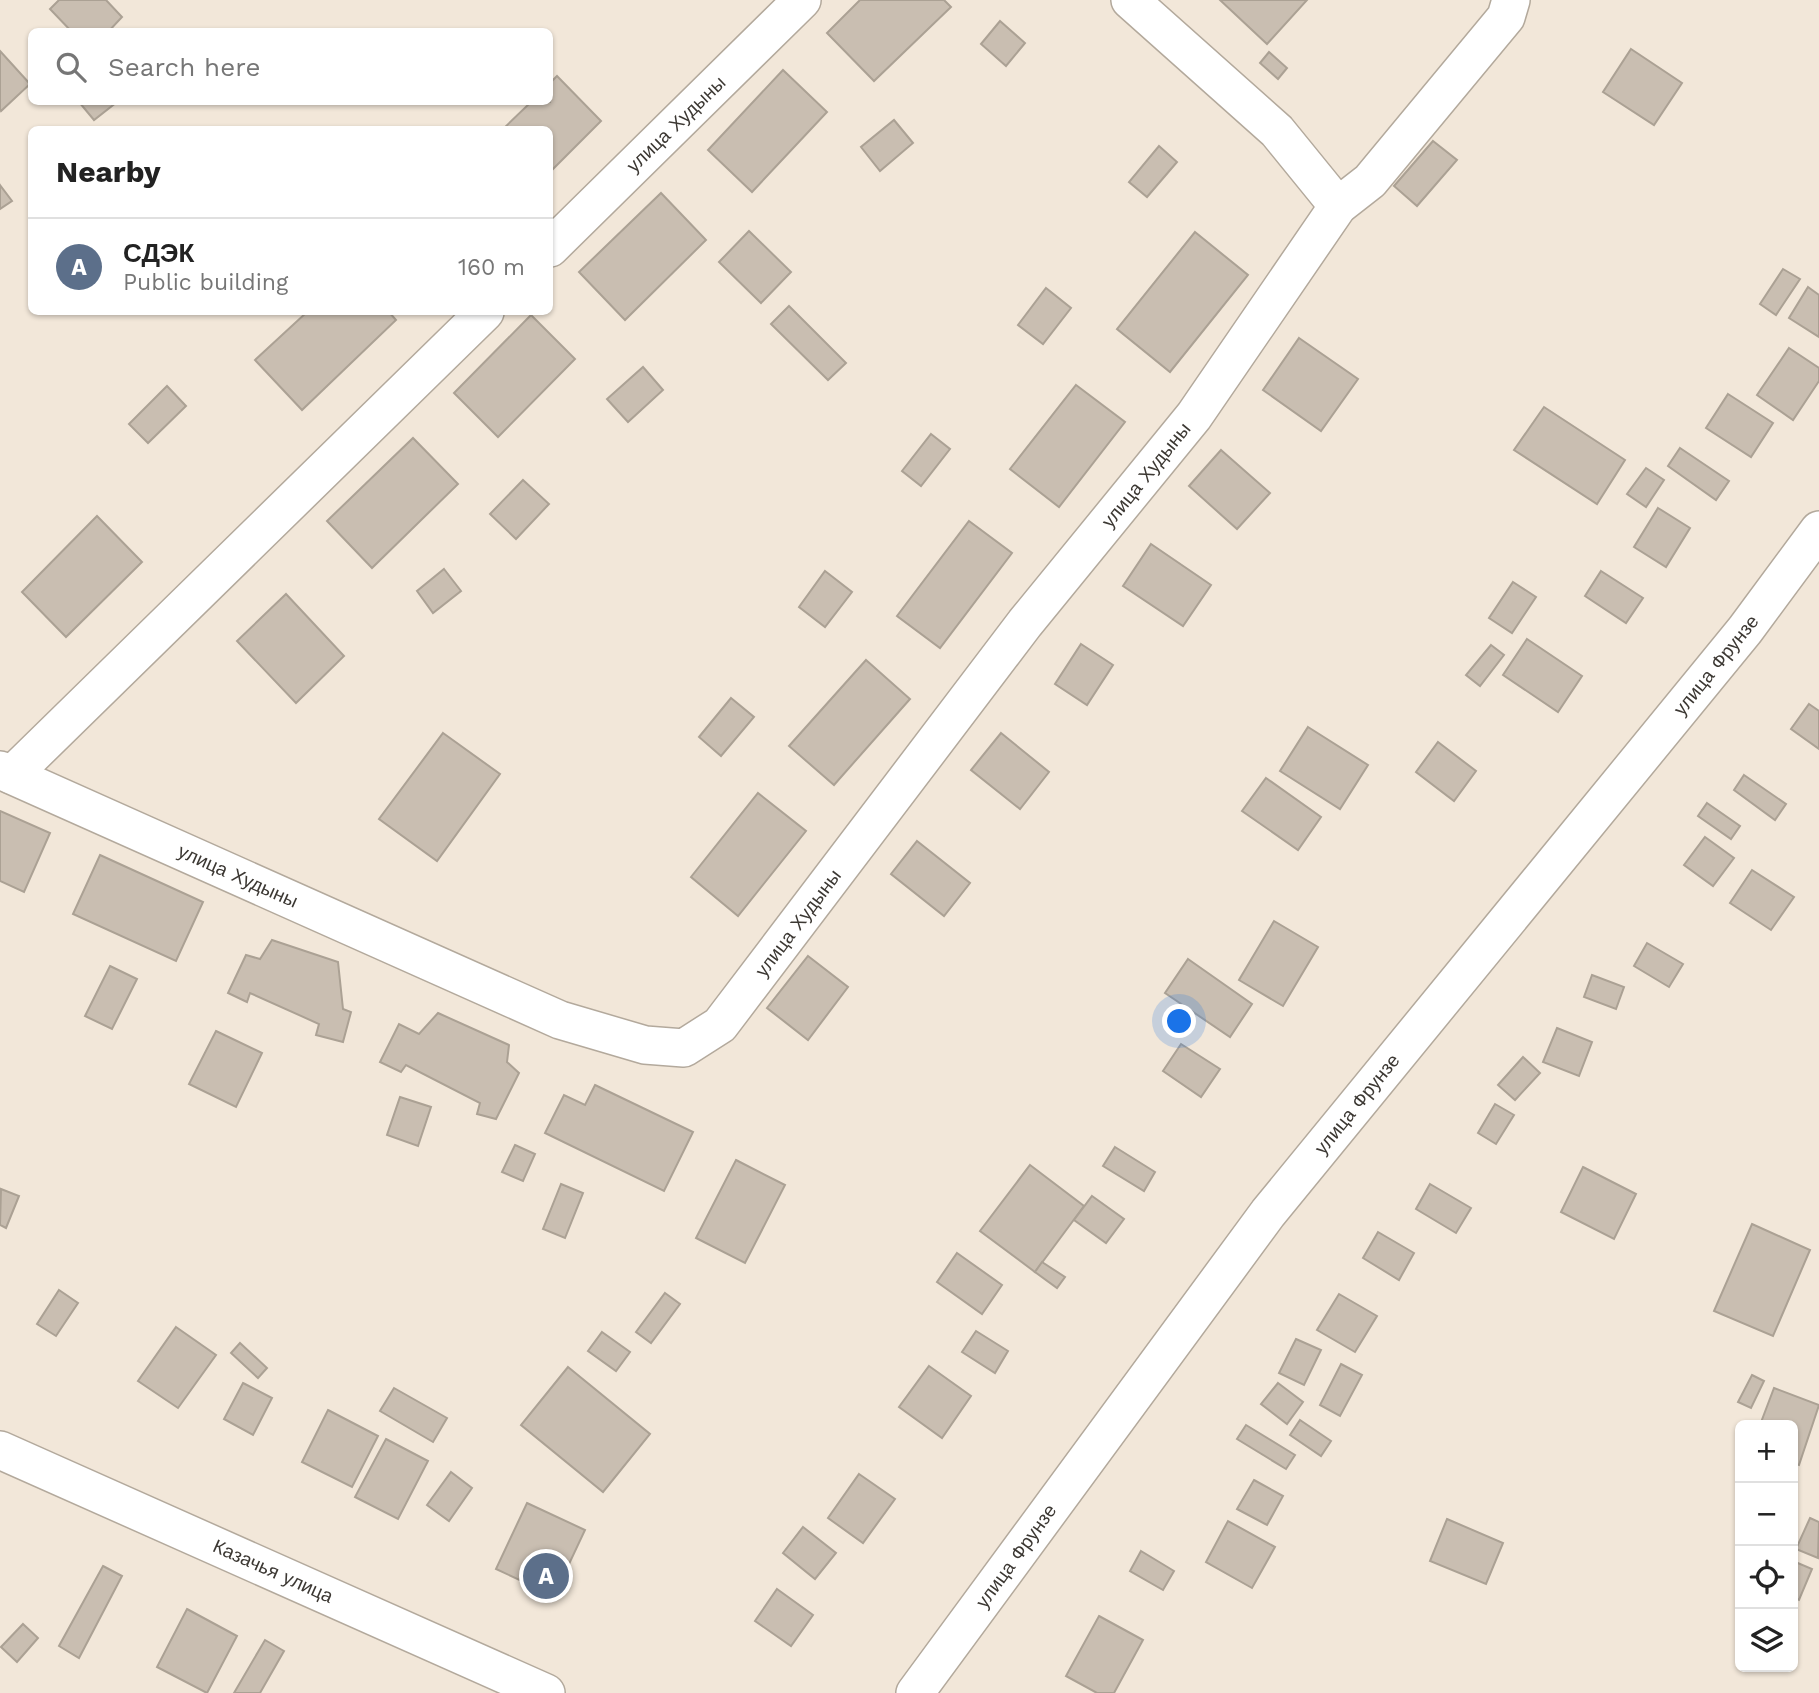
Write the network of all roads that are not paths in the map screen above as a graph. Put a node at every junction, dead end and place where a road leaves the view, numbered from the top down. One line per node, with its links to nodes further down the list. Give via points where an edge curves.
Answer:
1 (802, 0): 5 (street, улица Худыны)
2 (1130, 0): 4 (street, via 1278,131)
3 (1511, 0): 4 (street, улица Худыны, via 1506,17 1370,181)
4 (1338, 206): 8 (street, улица Худыны, via 1194,416 1025,624 720,1025 684,1048 645,1045 560,1020)
5 (553, 245)
6 (482, 315): 8 (street, улица Худыны)
7 (1819, 530): 11 (street, улица Фрунзе, via 1745,630 1268,1213)
8 (6, 772)
9 (0, 1450): 10 (street, Казачья улица)
10 (546, 1693)
11 (915, 1693)

